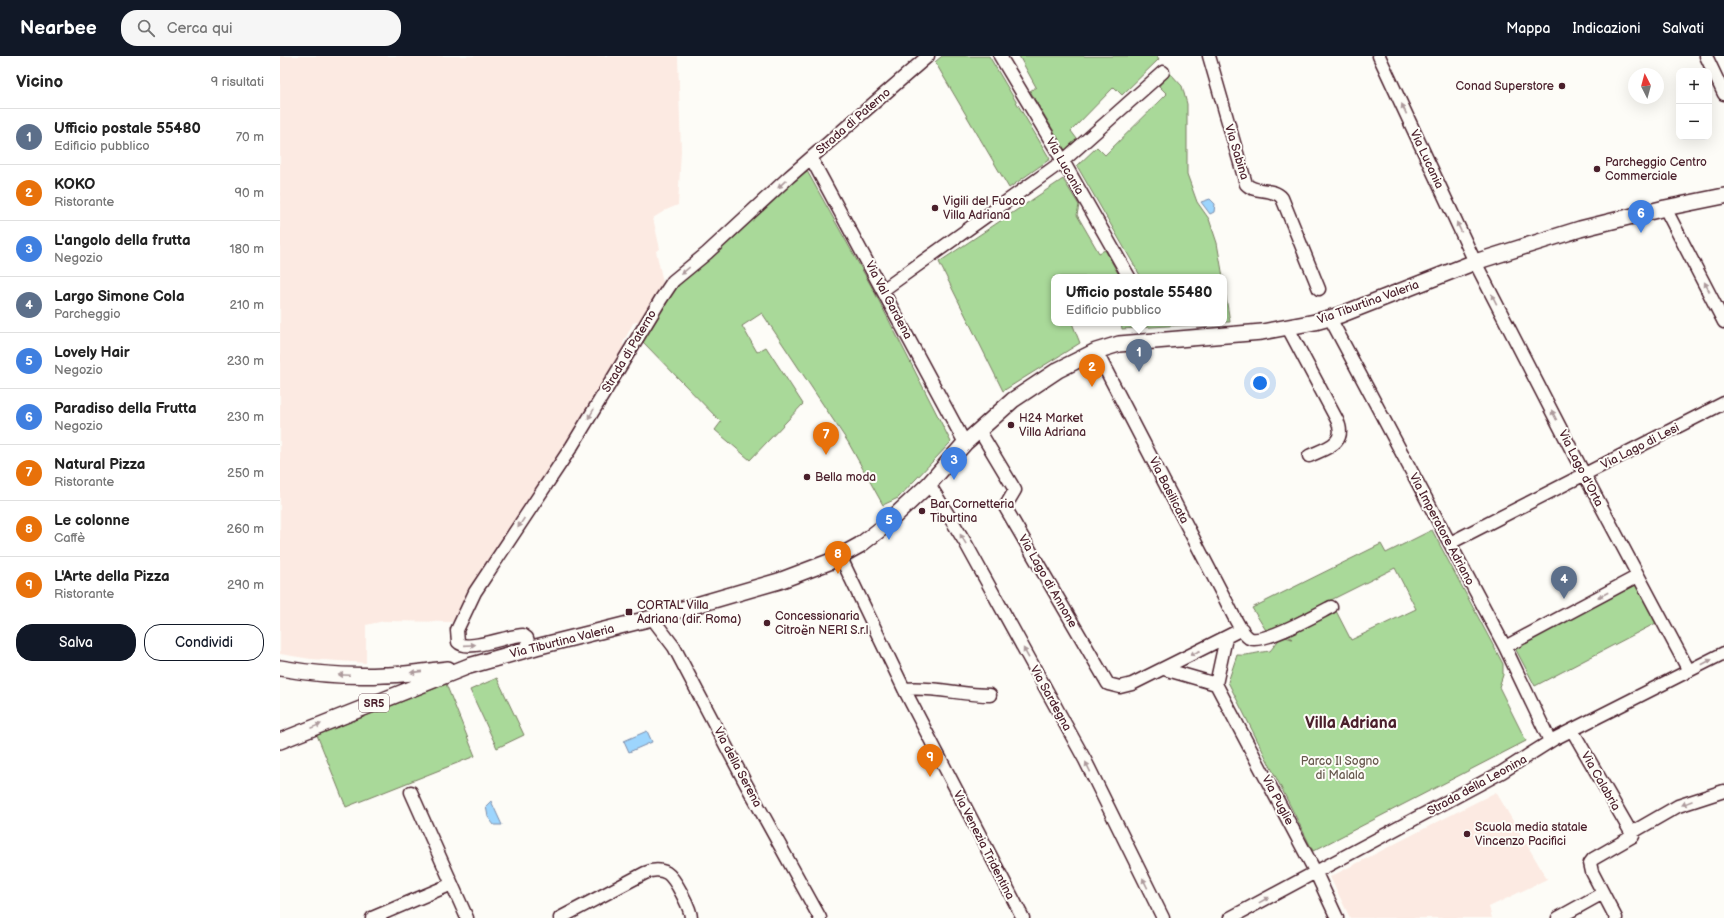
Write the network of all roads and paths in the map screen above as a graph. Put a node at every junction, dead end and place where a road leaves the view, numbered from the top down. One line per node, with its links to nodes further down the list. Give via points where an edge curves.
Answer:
1 (928, 56): 8 (street, Strada di Paterno)
2 (1000, 56): 9 (street, Via Lucania)
3 (1209, 56): 14 (street, Via Sabina, via 1246,184 1251,188 1275,193 1282,198)
4 (1379, 56): 12 (street, Via Lucania, one-way to 4)
5 (1706, 56): 7 (street)
6 (1163, 72): 9 (street)
7 (1724, 94)
8 (811, 158): 15 (street, Via Val Gardena); 34 (street, Strada di Paterno, one-way to 34, via 673,281 638,334 572,446 475,592 457,630 459,644 472,646 523,635 527,638)
9 (1063, 161): 13 (street, Via Lucania); 15 (street)
10 (1724, 196): 11 (main road, Via Tiburtina Valeria / SR5)
11 (1665, 208): 12 (main road, Via Tiburtina Valeria / SR5, via 1580,228); 17 (street, one-way to 11)
12 (1475, 262): 16 (main road, Via Tiburtina Valeria / SR5); 24 (street, Via Lago d'Orta, one-way to 12)
13 (1127, 274)
14 (1319, 289)
15 (883, 290): 22 (street, Via Val Gardena)
16 (1330, 318): 18 (main road, Via Tiburtina Valeria / SR5); 26 (street, Via Imperatore Adriano)
17 (1724, 322)
18 (1288, 328): 19 (main road, Via Tiburtina Valeria / SR5, via 1122,344); 23 (street, via 1337,420 1340,432 1339,439 1334,444)
19 (1096, 351): 21 (main road, Via Tiburtina Valeria / SR5, via 1058,370 1030,388); 31 (street, Via Basilicata)
20 (1724, 403): 24 (street, Via Lago di Lesi)
21 (979, 430): 22 (main road, Via Tiburtina Valeria / SR5); 38 (street, Via Lago di Annone, via 1016,490 1005,507 1106,682 1115,687 1129,685)
22 (965, 443): 25 (main road, Via Tiburtina Valeria / SR5)
23 (1309, 456)
24 (1584, 474): 26 (street, Via Lago di Lesi); 28 (street, Via Lago d'Orta)
25 (929, 484): 27 (main road, Via Tiburtina Valeria / SR5, via 882,528); 60 (street, Via Sardegna, one-way to 25, via 1085,760 967,546)
26 (1450, 543): 33 (street, Via Imperatore Adriano)
27 (840, 556): 30 (main road, Via Tiburtina Valeria / SR5, via 778,581); 42 (street, Via Venezia Tridentina)
28 (1638, 576): 33 (street, one-way to 33); 39 (street, Via Lago d'Orta)
29 (1332, 607): 31 (street, via 1261,639 1251,638)
30 (652, 618): 34 (main road, Via Tiburtina Valeria / SR5); 58 (street, Via della Serena, via 674,647)
31 (1242, 629): 32 (street)
32 (1226, 638): 38 (street, one-way to 38); 41 (street)
33 (1505, 647): 47 (street, Via Imperatore Adriano)
34 (530, 649): 36 (main road, Via Tiburtina Valeria / SR5)
35 (1724, 653): 39 (street, Strada della Leonina, one-way to 35)
36 (469, 666): 40 (main road, Via Tiburtina Valeria / SR5, one-way to 40); 44 (main road, Via Tiburtina Valeria / SR5)
37 (280, 668): 40 (main road, Via Tiburtina Valeria / SR5, one-way to 37, via 322,674)
38 (1164, 669): 41 (street)
39 (1689, 671): 45 (street, Strada della Leonina)
40 (383, 676): 44 (main road, via 387,688)
41 (1216, 684): 51 (street, Via Puglie)
42 (904, 689): 43 (street, via 922,688); 59 (street, Via Venezia Tridentina)
43 (990, 695)
44 (384, 699): 46 (main road, Via Tiburtina Valeria / SR5, one-way to 44)
45 (1572, 730): 47 (street, Strada della Leonina); 50 (street, Via Calabria)
46 (280, 741)
47 (1550, 741): 51 (street, Strada della Leonina, via 1502,772)
48 (1724, 791): 50 (street, one-way to 50, via 1678,806)
49 (411, 792): 52 (street)
50 (1632, 834): 53 (street, via 1590,861 1591,870)
51 (1316, 872): 61 (street, Strada della Leonina, one-way to 51); 62 (street, Via Puglie)
52 (452, 884): 54 (street); 55 (street)
53 (1603, 893): 63 (street); 64 (street)
54 (373, 918)
55 (467, 918)
56 (560, 918): 57 (street, via 655,870 665,872 672,878 689,908)
57 (691, 918)
58 (820, 918)
59 (1023, 918)
60 (1164, 918)
61 (1230, 918)
62 (1337, 918)
63 (1558, 918)
64 (1616, 918)

